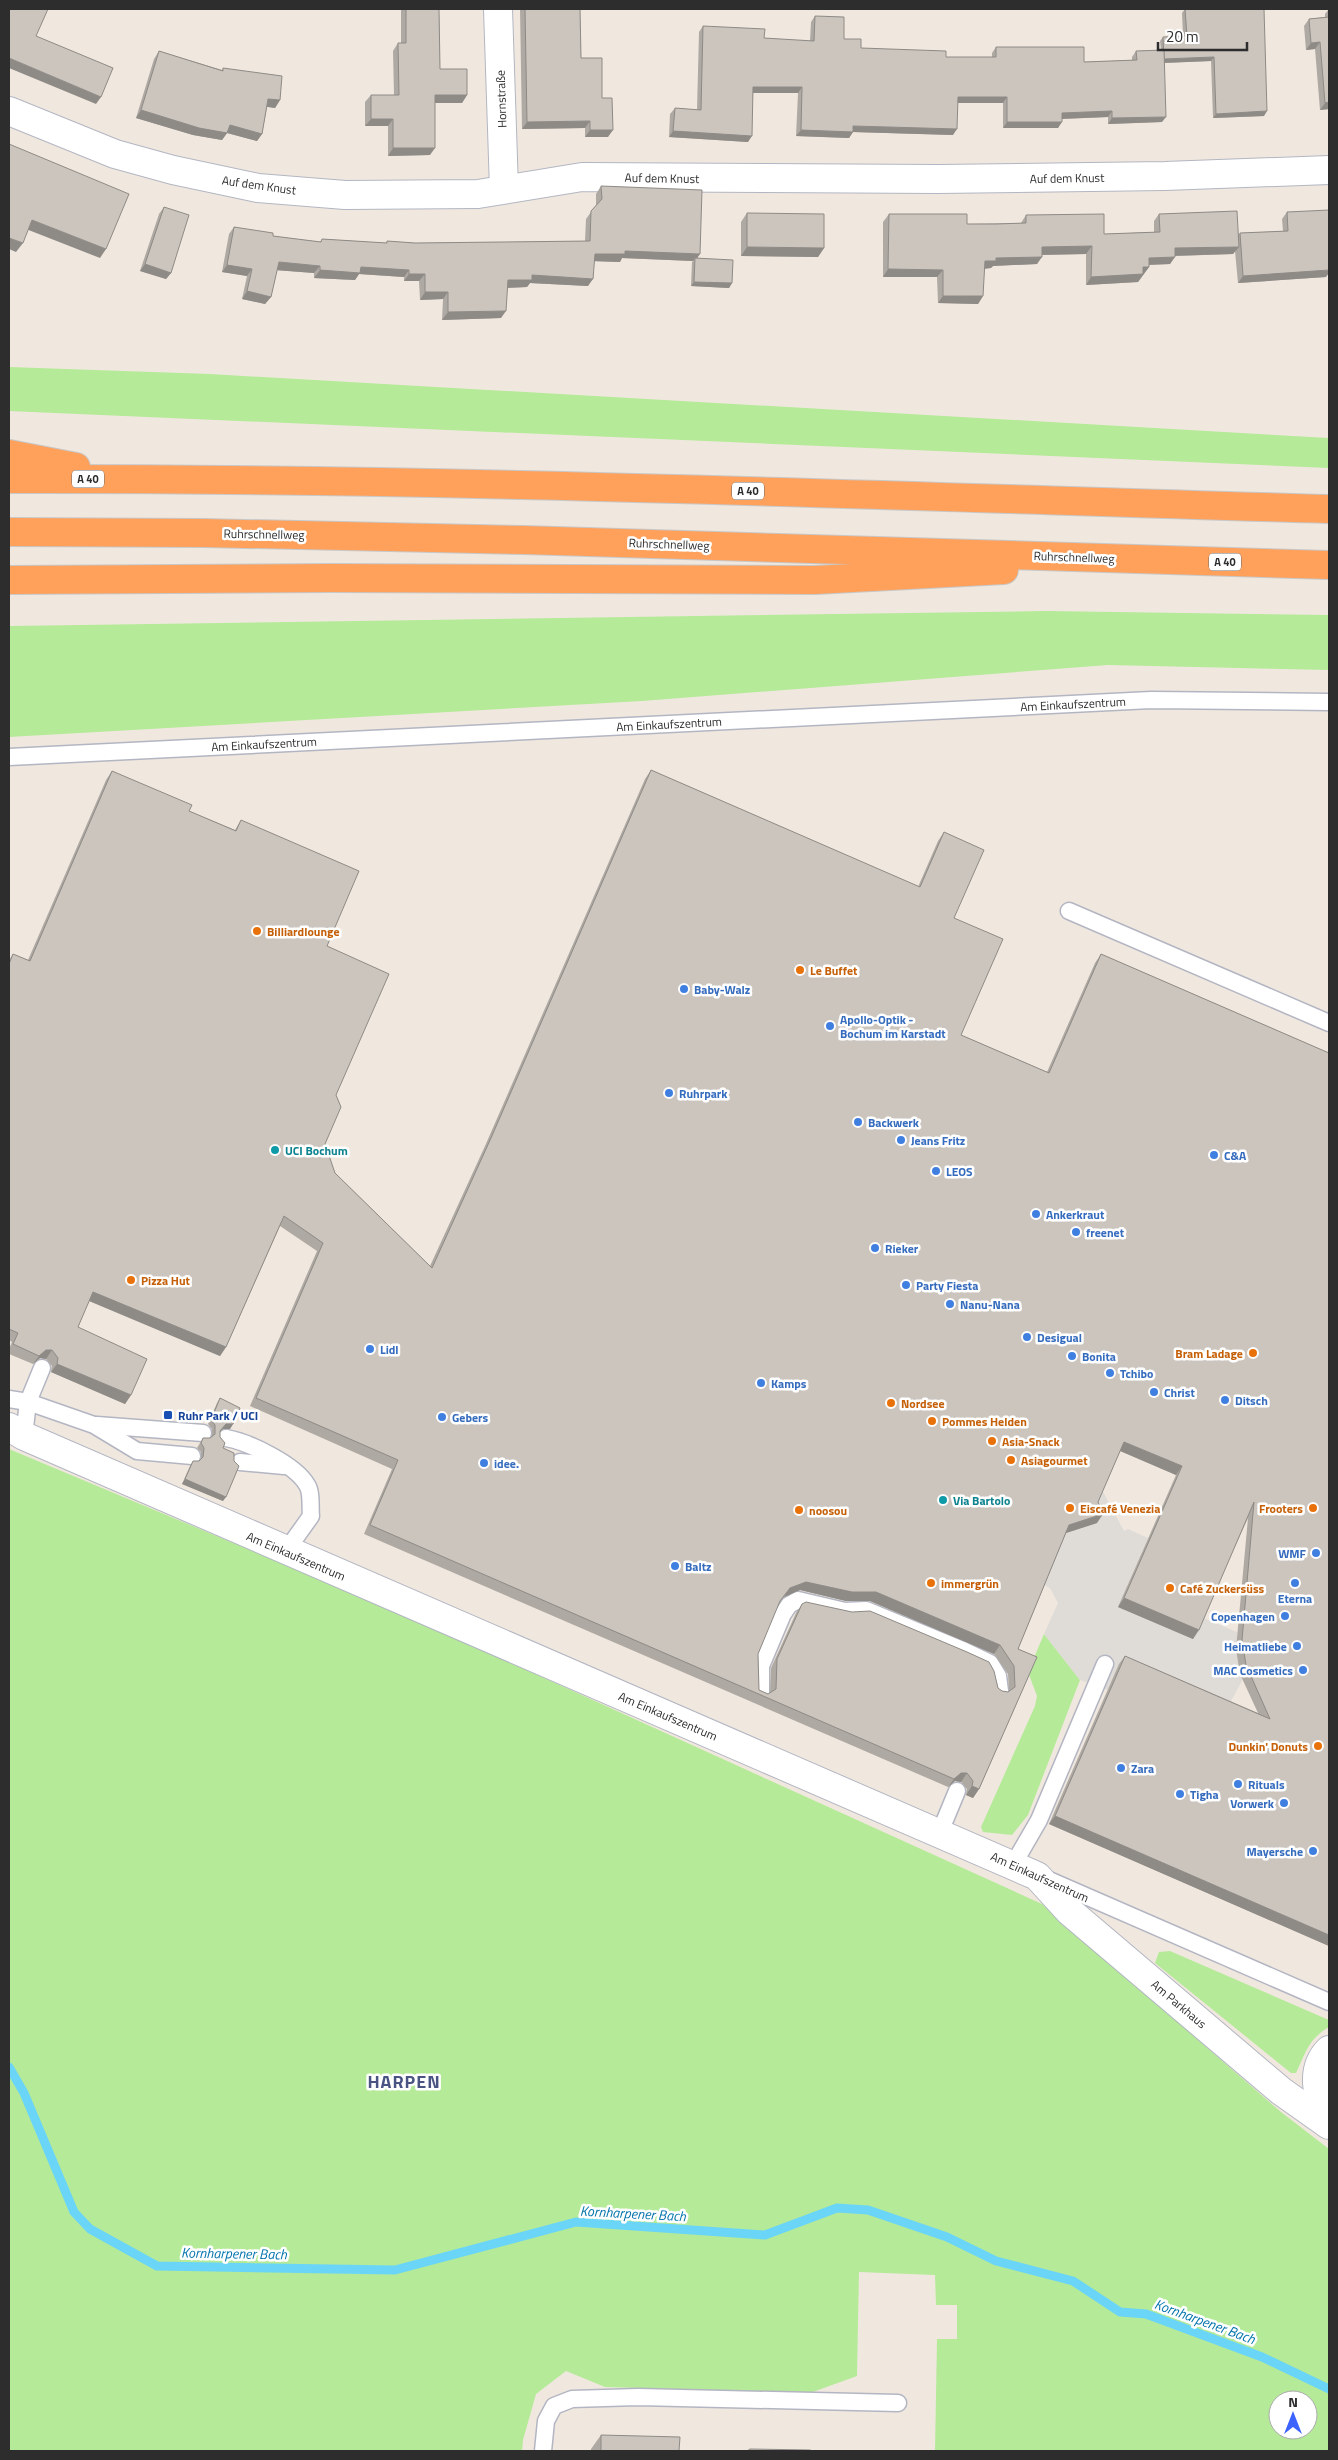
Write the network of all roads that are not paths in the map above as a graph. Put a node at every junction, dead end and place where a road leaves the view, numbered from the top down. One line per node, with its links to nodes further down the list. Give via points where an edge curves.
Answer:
1 (498, 9): 4 (street, Hornstraße)
2 (9, 111): 4 (street, Auf dem Knust, via 115,154 258,188 345,195 478,194)
3 (1329, 170): 4 (street, Auf dem Knust, via 938,180 582,177)
4 (504, 189)
5 (9, 454): 7 (highway)
6 (9, 479): 7 (highway, A 40)
7 (167, 479): 8 (highway, A 40, via 542,485)
8 (1329, 509)
9 (9, 532): 10 (highway, Ruhrschnellweg / A 40, via 514,540)
10 (1155, 560): 11 (highway, Ruhrschnellweg / A 40); 12 (highway, via 815,580)
11 (1329, 565)
12 (9, 580)
13 (1329, 702): 14 (lane, Am Einkaufszentrum, via 1133,701)
14 (9, 757)
15 (1069, 911): 16 (lane)
16 (1329, 1024)
17 (42, 1368): 19 (lane)
18 (9, 1399): 19 (lane)
19 (28, 1402): 20 (lane); 21 (lane)
20 (94, 1425): 22 (lane); 24 (lane, via 137,1451)
21 (17, 1432): 27 (street, Am Einkaufszentrum)
22 (203, 1434)
23 (226, 1438): 26 (lane, via 250,1444)
24 (192, 1456)
25 (240, 1462): 26 (lane)
26 (289, 1466): 27 (lane, via 308,1486 311,1516)
27 (286, 1551): 32 (street, Am Einkaufszentrum)
28 (1105, 1664): 33 (lane, via 1039,1820)
29 (1000, 1691): 30 (lane, via 998,1676 990,1663 965,1651 872,1612 844,1611 798,1600 783,1614 761,1666)
30 (761, 1693)
31 (957, 1791): 32 (lane)
32 (940, 1832): 33 (street, Am Einkaufszentrum)
33 (1025, 1870): 34 (lane, Am Einkaufszentrum); 36 (street, Am Parkhaus, via 1280,2091)
34 (1329, 2002)
35 (1329, 2050): 36 (street, Am Parkhaus, via 1316,2076 1318,2097)
36 (1329, 2124)
37 (898, 2403): 38 (lane, via 638,2397 572,2399 554,2406 546,2421)
38 (543, 2451)

